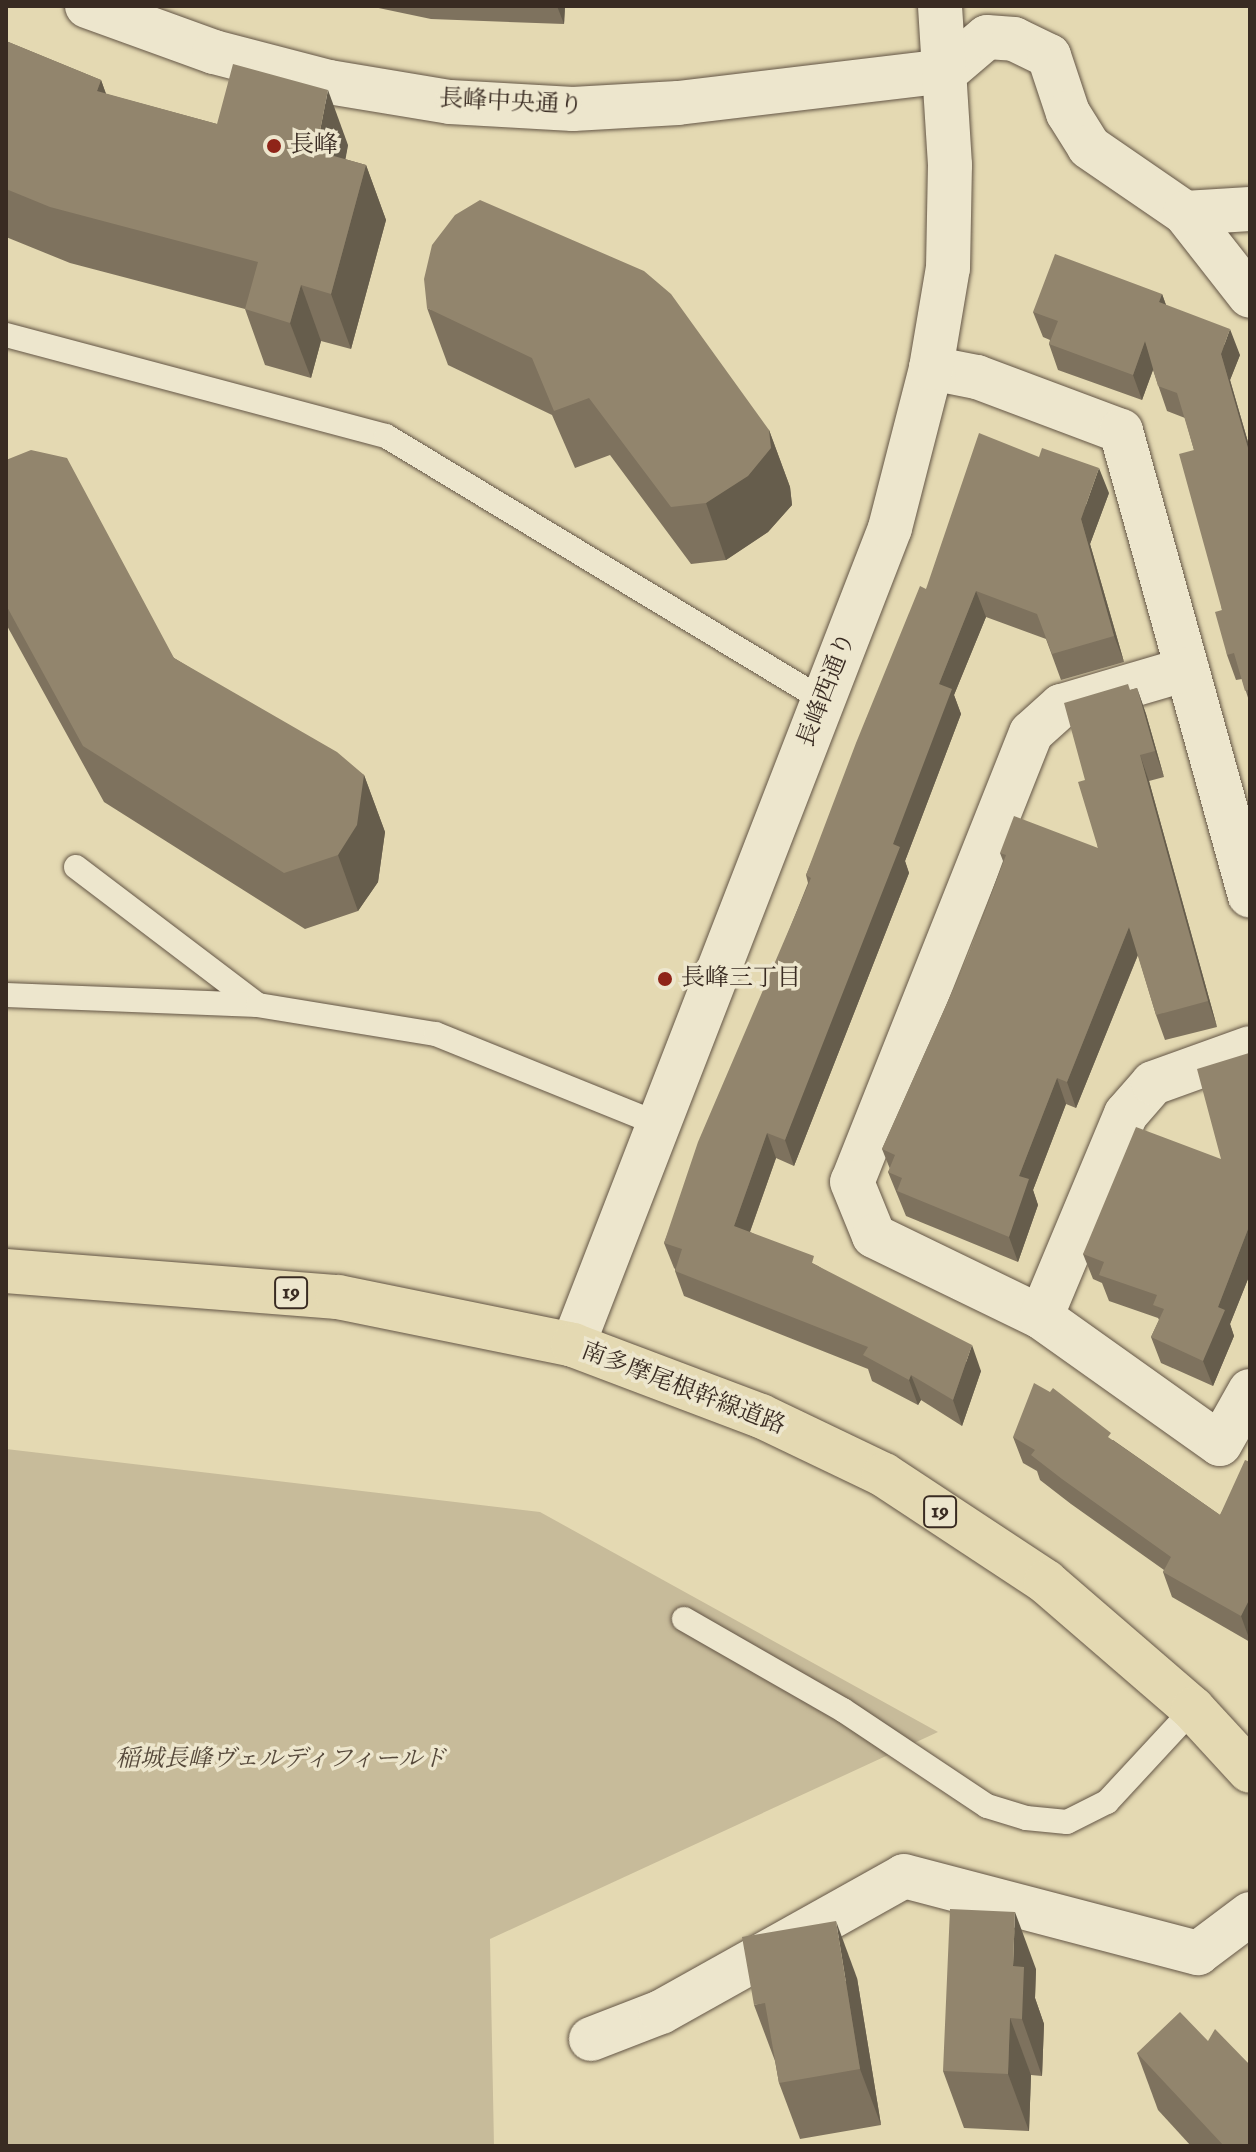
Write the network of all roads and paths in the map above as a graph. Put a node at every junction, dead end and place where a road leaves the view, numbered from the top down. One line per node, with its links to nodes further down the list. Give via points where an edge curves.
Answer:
1 (87, 6): 3 (street, 長峰中央通り, via 214,52 329,82 450,102 573,109 678,103)
2 (940, 6): 3 (street, 長峰西通り)
3 (947, 71): 5 (street, via 987,37 1014,39 1049,56 1068,113 1089,147); 8 (street, 長峰西通り, via 948,268)
4 (1250, 209): 5 (street)
5 (1185, 213): 6 (street)
6 (1250, 296)
7 (6, 335): 10 (lane, via 386,436)
8 (931, 368): 9 (street, via 977,377 1121,431); 10 (street, 長峰西通り, via 890,528)
9 (1187, 669): 12 (street); 18 (street, via 1061,706 1031,733 852,1182 874,1236)
10 (823, 700): 16 (street, 長峰西通り)
11 (76, 867): 14 (lane)
12 (1250, 895)
13 (6, 995): 14 (lane)
14 (258, 1005): 16 (lane, via 436,1034)
15 (1250, 1048): 18 (street, via 1153,1083 1126,1114)
16 (656, 1123): 19 (street, 長峰西通り)
17 (6, 1271): 19 (main road, 南多摩尾根幹線道路 / 19, via 338,1297)
18 (1041, 1317): 20 (street, via 1220,1444)
19 (573, 1345): 22 (main road, 南多摩尾根幹線道路 / 19, via 761,1416 884,1475 1046,1582)
20 (1250, 1391)
21 (684, 1619): 22 (lane, via 843,1710 987,1806 1026,1818 1067,1822 1107,1802)
22 (1193, 1709): 23 (main road, 南多摩尾根幹線道路 / 19)
23 (1244, 1751)
24 (1250, 1914): 25 (street, via 1198,1953 904,1876 661,2012)
25 (591, 2039)

